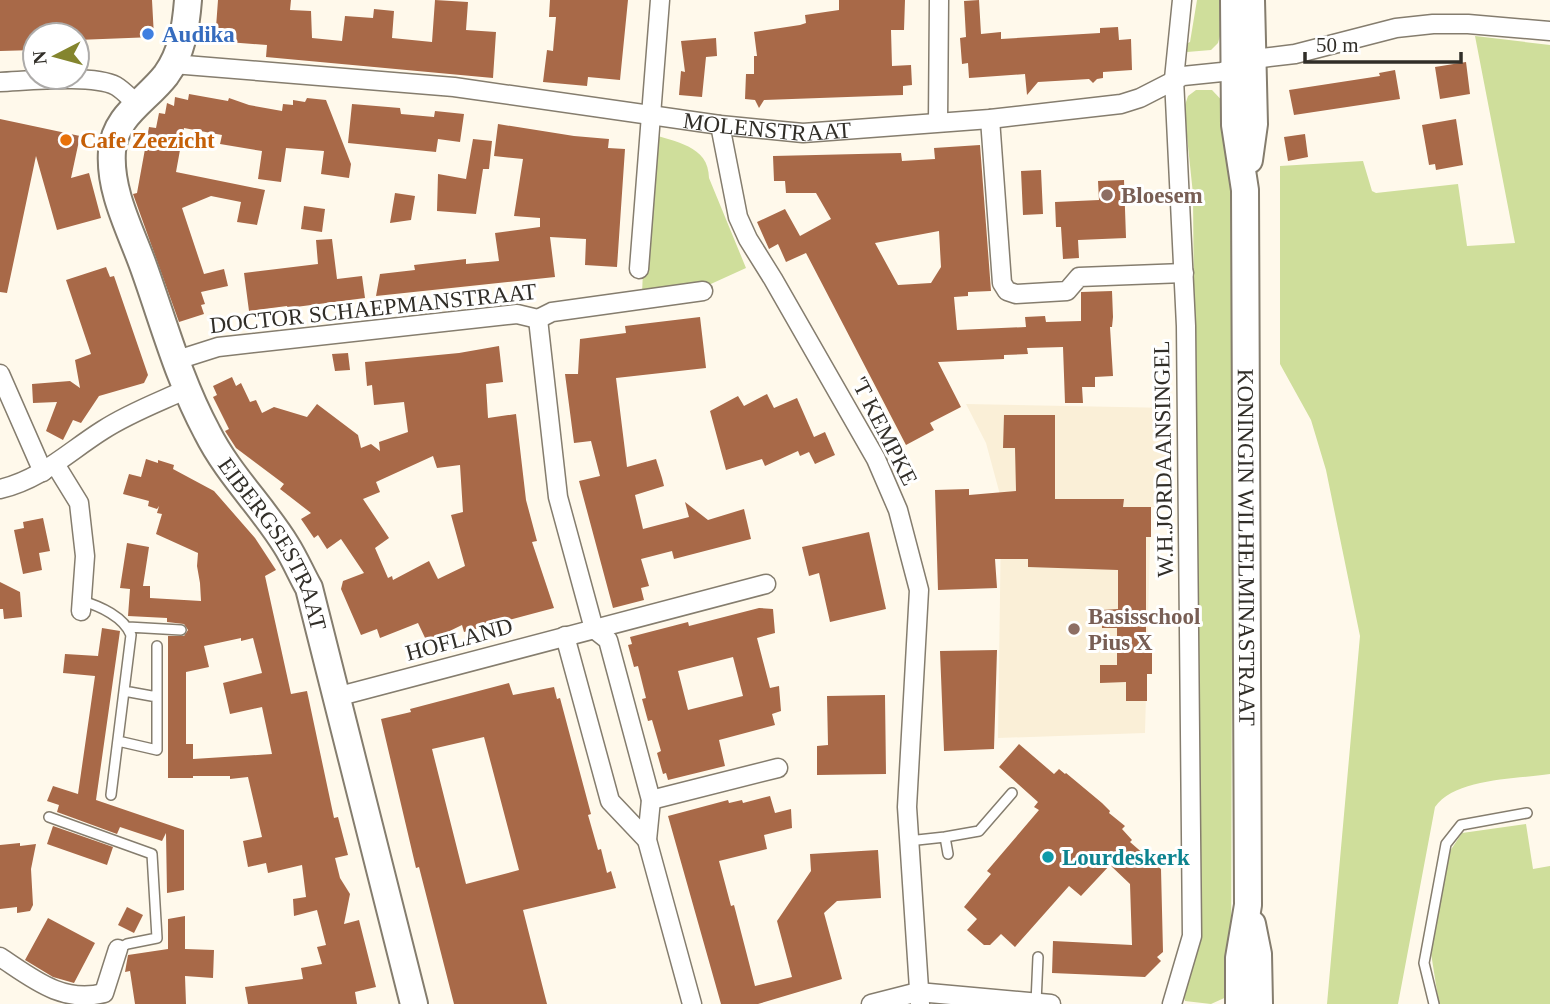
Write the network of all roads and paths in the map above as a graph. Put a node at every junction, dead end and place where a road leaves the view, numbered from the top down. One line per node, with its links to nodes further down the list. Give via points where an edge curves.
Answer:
1 (188, 0): 8 (main road, via 183,40)
2 (660, 0): 13 (street)
3 (939, 0): 15 (street)
4 (1182, 0): 10 (street, W.H.JORDAANSINGEL)
5 (1234, 0): 9 (main road, KONINGIN WILHELMINASTRAAT)
6 (1251, 0): 9 (main road, KONINGIN WILHELMINASTRAAT)
7 (1550, 31): 9 (street, MOLENSTRAAT, via 1468,24 1421,26 1377,32)
8 (173, 64): 12 (main road); 13 (street, MOLENSTRAAT, via 454,87)
9 (1244, 65): 10 (street, MOLENSTRAAT); 47 (main road, KONINGIN WILHELMINASTRAAT, via 1235,125 1245,190)
10 (1174, 79): 14 (street, MOLENSTRAAT, via 1121,104); 18 (street, W.H.JORDAANSINGEL)
11 (0, 82): 12 (street, via 98,81 116,86)
12 (137, 104): 21 (main road, EIBERGSESTRAAT, via 116,131 113,170 118,200)
13 (649, 115): 16 (street, MOLENSTRAAT); 17 (street)
14 (990, 119): 15 (street, MOLENSTRAAT); 18 (street, via 1002,283 1007,291 1067,291 1079,277)
15 (938, 122): 16 (street, MOLENSTRAAT, via 803,133)
16 (720, 125): 45 (street, 'T KEMPKE, via 738,217 748,239 876,459 898,510 919,590)
17 (639, 269)
18 (1184, 273): 56 (street, W.H.JORDAANSINGEL, via 1192,936)
19 (703, 291): 20 (street, DOCTOR SCHAEPMANSTRAAT, via 552,312)
20 (538, 319): 21 (street, DOCTOR SCHAEPMANSTRAAT, via 517,314 218,347); 29 (street, via 558,496)
21 (174, 361): 23 (main road, EIBERGSESTRAAT)
22 (0, 374): 24 (street)
23 (187, 389): 24 (street, via 105,428); 35 (main road, EIBERGSESTRAAT, via 226,465 286,545 309,587)
24 (49, 468): 25 (street, via 22,484); 27 (street, via 79,503 85,556)
25 (0, 489)
26 (765, 584): 29 (street, HOFLAND)
27 (82, 606): 28 (lane, via 97,605)
28 (128, 627): 30 (lane); 33 (lane)
29 (594, 628): 31 (street, HOFLAND); 40 (street, via 608,640)
30 (181, 630)
31 (565, 636): 35 (street, HOFLAND); 44 (street, via 610,801)
32 (157, 646): 34 (lane)
33 (124, 691): 34 (lane); 36 (lane)
34 (157, 697): 36 (lane, via 157,750)
35 (337, 697): 53 (main road, EIBERGSESTRAAT)
36 (118, 741): 39 (lane)
37 (778, 768): 40 (street)
38 (1012, 793): 43 (lane, via 979,831)
39 (111, 795)
40 (651, 800): 44 (street)
41 (1527, 813): 59 (lane, via 1461,825 1446,844 1424,962)
42 (49, 817): 48 (lane, via 152,854 157,938)
43 (946, 837): 45 (lane); 46 (lane)
44 (647, 840): 54 (street)
45 (908, 841): 51 (street, 'T KEMPKE)
46 (947, 854)
47 (1248, 905): 57 (main road, KONINGIN WILHELMINASTRAAT, via 1239,958); 58 (main road, KONINGIN WILHELMINASTRAAT, via 1258,954)
48 (118, 949): 49 (street, via 104,993 86,1002 67,1002 46,994)
49 (0, 957)
50 (1038, 957): 52 (lane)
51 (919, 998): 52 (street); 55 (street)
52 (1043, 1003)
53 (414, 1004)
54 (691, 1004)
55 (871, 1004)
56 (1172, 1004)
57 (1239, 1004)
58 (1259, 1004)
59 (1434, 1004)

